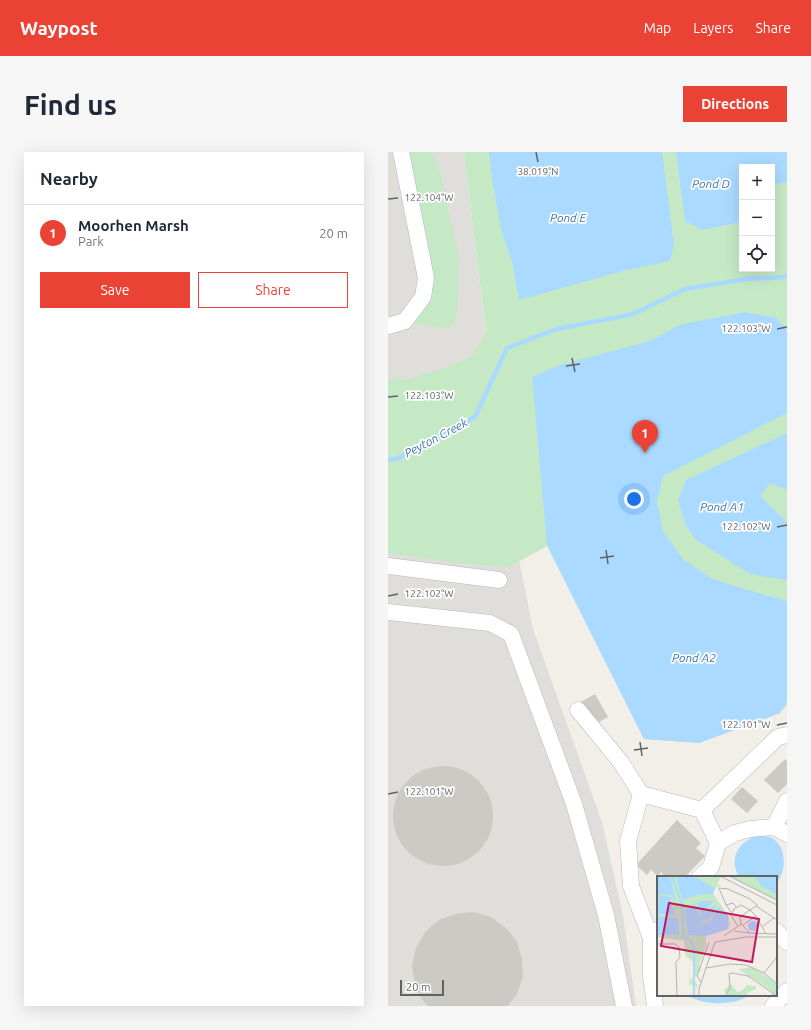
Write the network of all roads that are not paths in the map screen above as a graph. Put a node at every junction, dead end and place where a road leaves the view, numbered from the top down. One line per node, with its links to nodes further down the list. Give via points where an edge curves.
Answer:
1 (401, 152): 2 (lane, via 426,278 423,297 405,321)
2 (388, 326)
3 (388, 566): 4 (lane)
4 (499, 580)
5 (388, 612): 18 (lane, via 490,623 512,634 574,804 606,915)
6 (578, 710): 8 (lane, via 620,761)
7 (787, 735): 10 (lane, via 778,737)
8 (641, 794): 10 (lane); 15 (lane, via 628,841 631,886)
9 (787, 801): 11 (lane)
10 (702, 810): 12 (lane)
11 (781, 830): 12 (lane, via 750,829 735,833)
12 (718, 843): 13 (lane)
13 (711, 874)
14 (777, 932): 16 (lane)
15 (654, 933): 19 (lane, via 651,975)
16 (787, 942)
17 (787, 991): 20 (lane)
18 (624, 1006)
19 (655, 1006)
20 (773, 1006)

